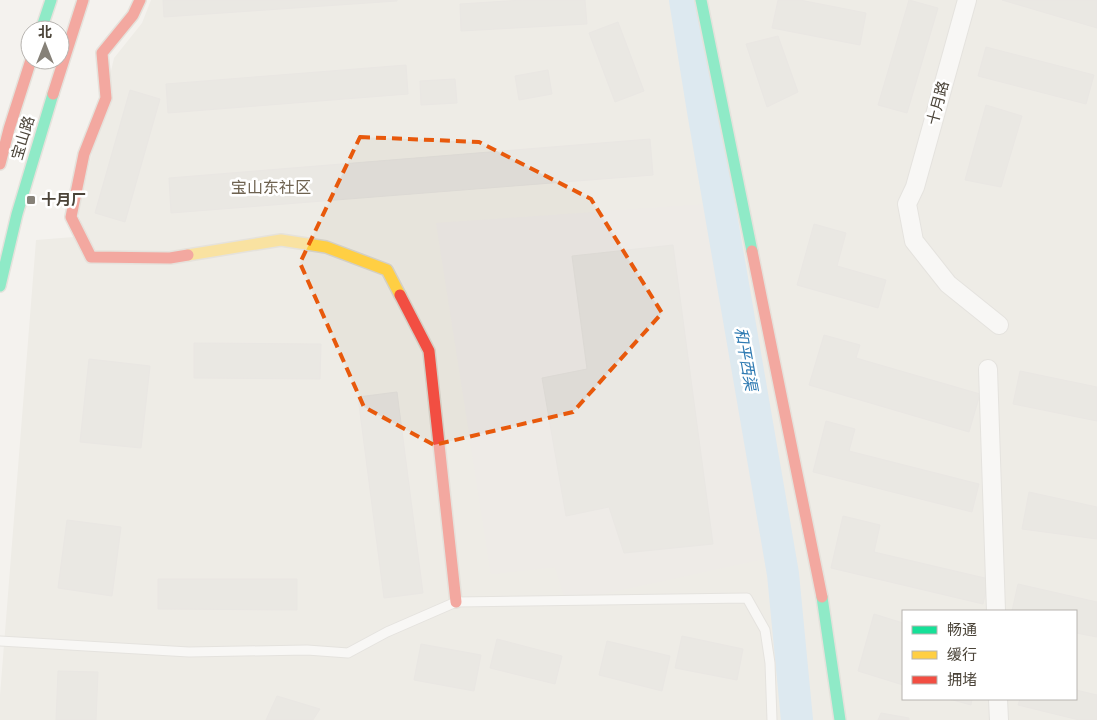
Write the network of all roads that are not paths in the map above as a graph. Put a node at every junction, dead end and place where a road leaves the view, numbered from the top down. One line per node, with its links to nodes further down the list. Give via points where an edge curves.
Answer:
1 (51, 0): 6 (street)
2 (83, 0): 9 (street, 宝山路, via 29,169)
3 (140, 0): 12 (street, via 133,16 102,53 106,98 84,154 70,217 91,257 170,258 281,240 326,247 387,270 429,351)
4 (701, 0): 17 (street, via 822,594)
5 (967, 0): 10 (street, 十月路, via 915,188 907,204 914,241 948,284)
6 (44, 20)
7 (28, 70): 8 (street, 宝山路)
8 (0, 164)
9 (0, 286)
10 (999, 325)
11 (988, 369): 13 (street)
12 (456, 602): 14 (lane, via 386,632 348,653 307,650 189,652); 16 (lane, via 747,598 765,630)
13 (996, 610)
14 (0, 641)
15 (998, 700): 18 (street)
16 (772, 720)
17 (840, 720)
18 (999, 720)

